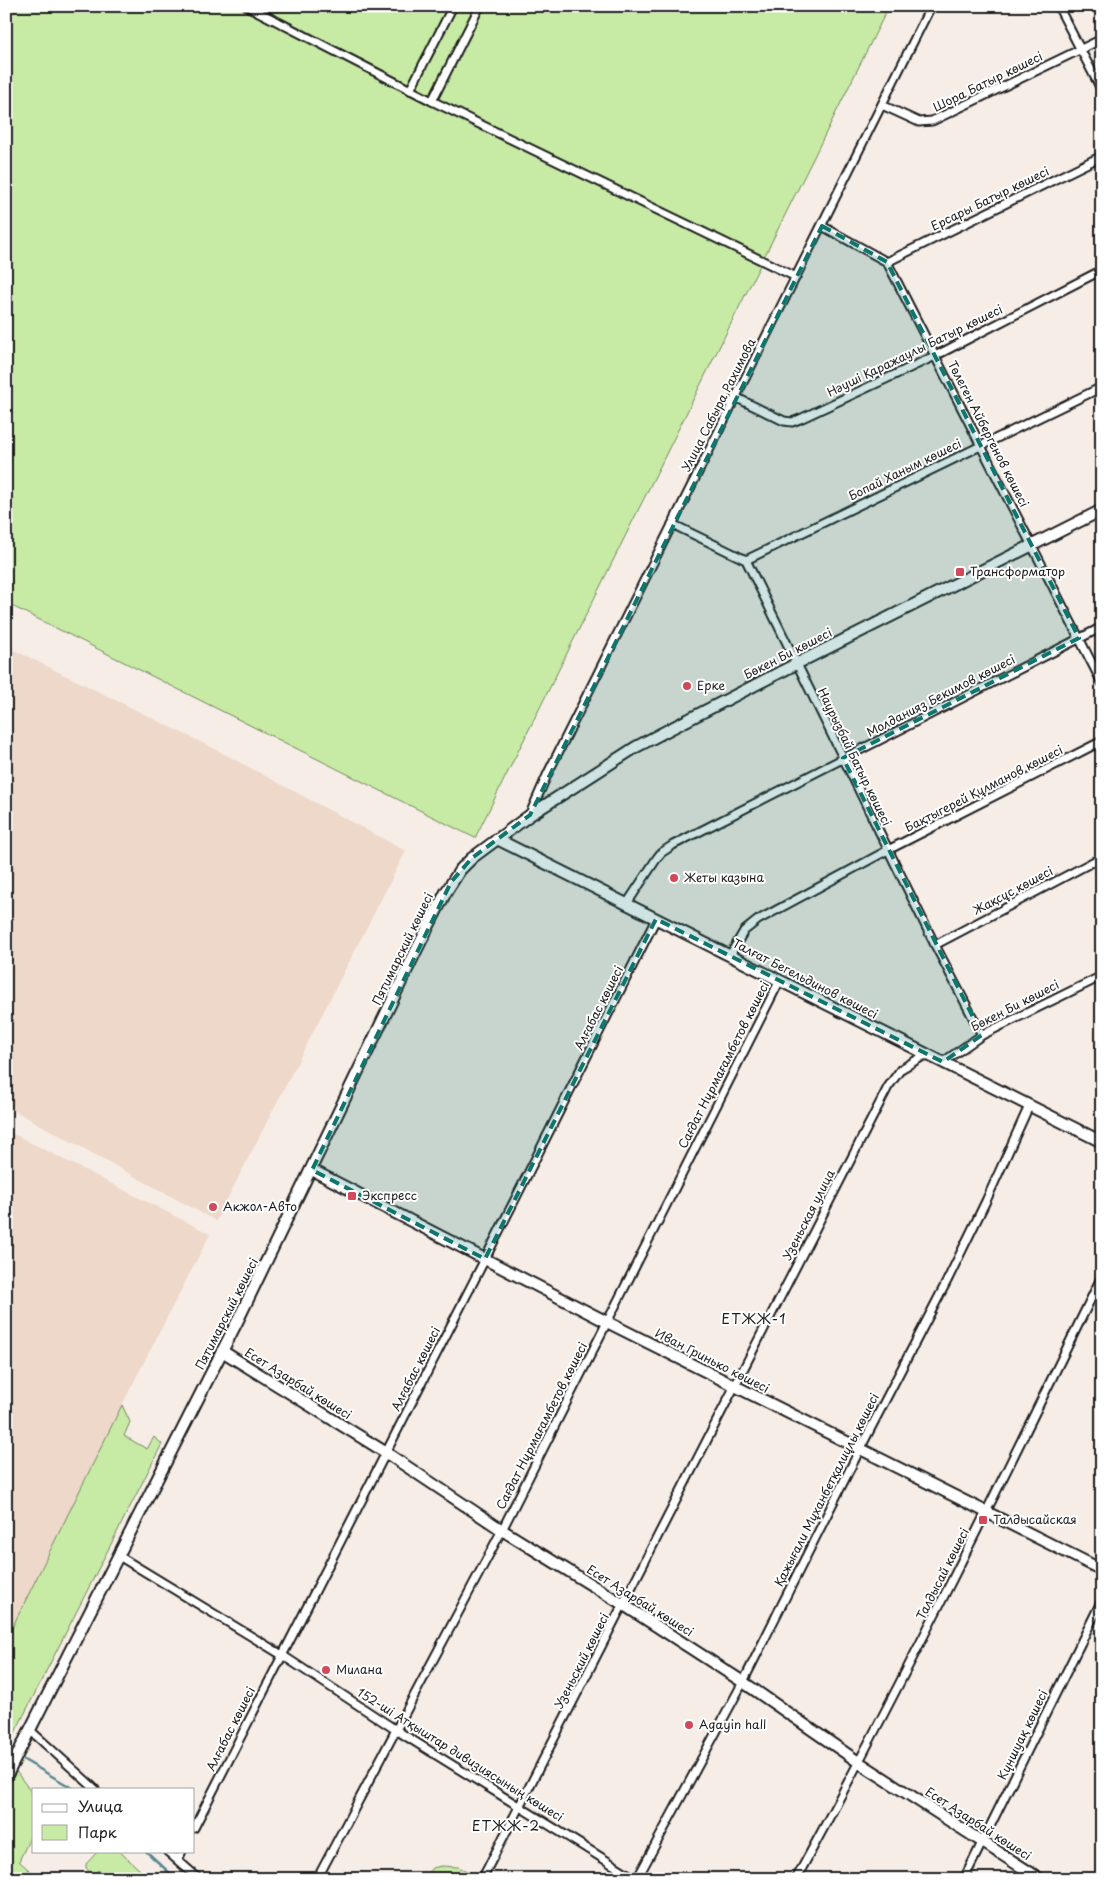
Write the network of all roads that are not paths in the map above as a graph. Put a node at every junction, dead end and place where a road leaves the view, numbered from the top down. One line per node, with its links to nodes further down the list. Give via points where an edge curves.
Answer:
1 (246, 6): 8 (street)
2 (453, 6): 8 (street)
3 (480, 6): 10 (street)
4 (931, 6): 11 (street, Улица Сабыра Рахимова)
5 (1058, 6): 7 (street)
6 (1102, 39): 7 (street, Шора Батыр көшесі)
7 (1080, 50): 9 (street); 11 (street, Шора Батыр көшесі, via 932,122 919,122)
8 (410, 90): 10 (street)
9 (1102, 91)
10 (432, 101): 16 (street)
11 (882, 105): 13 (street, Улица Сабыра Рахимова)
12 (1102, 156): 14 (street, Ерсары Батыр көшесі)
13 (822, 226): 14 (street); 16 (street, Улица Сабыра Рахимова)
14 (887, 262): 17 (street, Төлеген Айбергенов көшесі)
15 (1102, 270): 17 (street, Нәуші Қаражаулы Батыр көшесі)
16 (796, 277): 19 (street, Улица Сабыра Рахимова)
17 (935, 356): 19 (street, Нәуші Қаражаулы Батыр көшесі, via 792,422); 20 (street, Төлеген Айбергенов көшесі)
18 (1102, 387): 20 (street, Бопай Ханым көшесі)
19 (736, 397): 22 (street, Улица Сабыра Рахимова)
20 (981, 445): 23 (street, Төлеген Айбергенов көшесі); 24 (street, Бопай Ханым көшесі)
21 (1102, 510): 23 (street, Бөкен Би көшесі)
22 (672, 524): 24 (street); 31 (street, Улица Сабыра Рахимова)
23 (1032, 546): 26 (street, Төлеген Айбергенов көшесі); 27 (street, Бөкен Би көшесі)
24 (746, 560): 27 (street, Наурызбай Батыр көшесі)
25 (1102, 627): 26 (street, Молданияз Бекимов көшесі)
26 (1079, 638): 28 (street, Төлеген Айбергенов көшесі); 30 (street, Молданияз Бекимов көшесі)
27 (796, 664): 30 (street, Наурызбай Батыр көшесі); 31 (street, Бөкен Би көшесі, via 636,748)
28 (1102, 683)
29 (1102, 741): 33 (street, Бақтыгерей Құлманов көшесі)
30 (843, 758): 33 (street, Наурызбай Батыр көшесі); 35 (street, Молданияз Бекимов көшесі, via 661,853)
31 (530, 815): 32 (street, Бөкен Би көшесі)
32 (497, 839): 35 (street, Талғат Бегельдинов көшесі); 46 (street, Пятимарский көшесі, via 468,861 440,902)
33 (888, 850): 37 (street, Наурызбай Батыр көшесі); 38 (street, Бақтыгерей Құлманов көшесі, via 754,922 744,931)
34 (1102, 857): 37 (street, Жақсұс көшесі)
35 (626, 905): 36 (street, Талғат Бегельдинов көшесі)
36 (656, 919): 38 (street, Талғат Бегельдинов көшесі); 47 (street, Алғабас көшесі)
37 (935, 945): 41 (street, Наурызбай Батыр көшесі)
38 (730, 955): 40 (street, Талғат Бегельдинов көшесі)
39 (1102, 976): 41 (street, Бөкен Би көшесі)
40 (780, 980): 42 (street, Талғат Бегельдинов көшесі); 49 (street, Сағдат Нұрмағамбетов көшесі)
41 (982, 1036): 43 (street, Бөкен Би көшесі)
42 (927, 1054): 43 (street, Талғат Бегельдинов көшесі); 51 (street, Узеньская улица, via 901,1069 893,1079)
43 (943, 1062): 44 (street, Талғат Бегельдинов көшесі)
44 (1029, 1106): 45 (street, Талғат Бегельдинов көшесі); 53 (street, Қажығали Мұханбетқалиұлы көшесі, via 947,1281)
45 (1102, 1142)
46 (312, 1170): 47 (street, Иван Гринько көшесі); 50 (street, Пятимарский көшесі)
47 (485, 1259): 49 (street, Иван Гринько көшесі); 54 (street, Алғабас көшесі)
48 (1102, 1276): 55 (street, Талдысай көшесі)
49 (607, 1322): 51 (street, Иван Гринько көшесі); 56 (street, Сағдат Нұрмағамбетов көшесі)
50 (222, 1352): 54 (street, Есет Азарбай көшесі); 57 (street, Пятимарский көшесі)
51 (734, 1386): 52 (street, Узеньская улица); 53 (street, Иван Гринько көшесі)
52 (727, 1400): 60 (street, Узеньский көшесі)
53 (860, 1449): 55 (street, Иван Гринько көшесі); 62 (street, Қажығали Мұханбетқалиұлы көшесі)
54 (385, 1452): 56 (street, Есет Азарбай көшесі); 61 (street, Алғабас көшесі)
55 (987, 1512): 58 (street, Иван Гринько көшесі); 65 (street, Талдысай көшесі)
56 (502, 1530): 60 (street, Есет Азарбай көшесі); 63 (street, Сағдат Нұрмағамбетов көшесі)
57 (119, 1556): 61 (street, 152-ші Атқыштар дивизиясының көшесі); 64 (street, Пятимарский көшесі)
58 (1102, 1570)
59 (1102, 1600): 70 (street, Күншуақ көшесі)
60 (624, 1605): 62 (street, Есет Азарбай көшесі); 68 (street, Узеньский көшесі)
61 (282, 1655): 63 (street, 152-ші Атқыштар дивизиясының көшесі); 69 (street, Алғабас көшесі)
62 (743, 1682): 65 (street, Есет Азарбай көшесі); 77 (street, Қажығали Мұханбетқалиұлы көшесі)
63 (396, 1730): 68 (street, 152-ші Атқыштар дивизиясының көшесі); 75 (street, Сағдат Нұрмағамбетов көшесі)
64 (31, 1731): 66 (street, Пятимарский көшесі); 67 (street)
65 (860, 1763): 70 (street, Есет Азарбай көшесі); 78 (street, Талдысай көшесі)
66 (6, 1777)
67 (94, 1788)
68 (519, 1807): 76 (street, Узеньский көшесі); 77 (street, 152-ші Атқыштар дивизиясының көшесі)
69 (195, 1826)
70 (983, 1843): 79 (street, Күншуақ көшесі); 80 (street, Есет Азарбай көшесі)
71 (169, 1852): 73 (street)
72 (182, 1852): 73 (street)
73 (178, 1860): 74 (street)
74 (199, 1879)
75 (317, 1879)
76 (482, 1879)
77 (636, 1879)
78 (796, 1879)
79 (964, 1879)
80 (1040, 1879)

